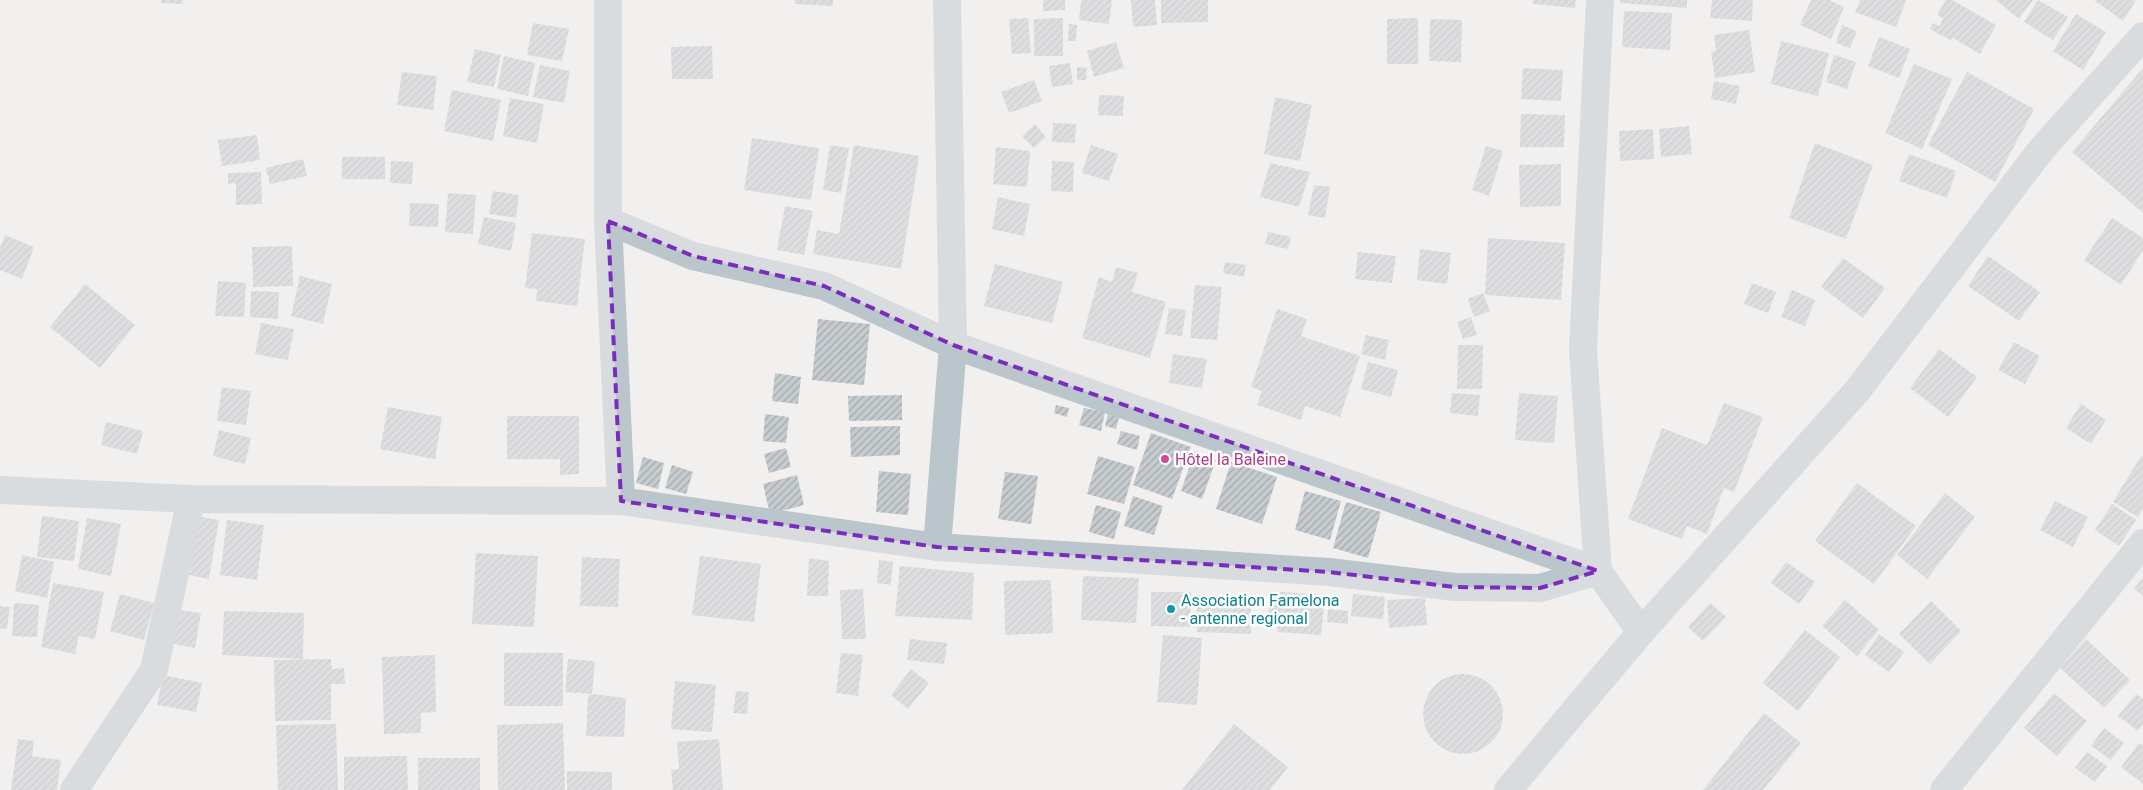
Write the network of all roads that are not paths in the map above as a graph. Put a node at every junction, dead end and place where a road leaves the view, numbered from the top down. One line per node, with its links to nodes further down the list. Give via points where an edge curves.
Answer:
1 (608, 0): 5 (street)
2 (947, 0): 6 (street)
3 (1600, 0): 12 (street, via 1583,350)
4 (2143, 36): 13 (street, via 2041,150 1857,391)
5 (608, 221): 6 (street, via 693,256 824,286); 9 (street)
6 (953, 345): 11 (street); 12 (street)
7 (0, 490): 8 (street)
8 (191, 499): 9 (street); 14 (street, via 154,670)
9 (620, 501): 11 (street)
10 (2143, 543): 16 (street)
11 (937, 547): 12 (street, via 1329,572 1455,587 1540,588)
12 (1598, 572): 13 (street)
13 (1641, 632): 15 (street)
14 (74, 790)
15 (1508, 790)
16 (1944, 790)

